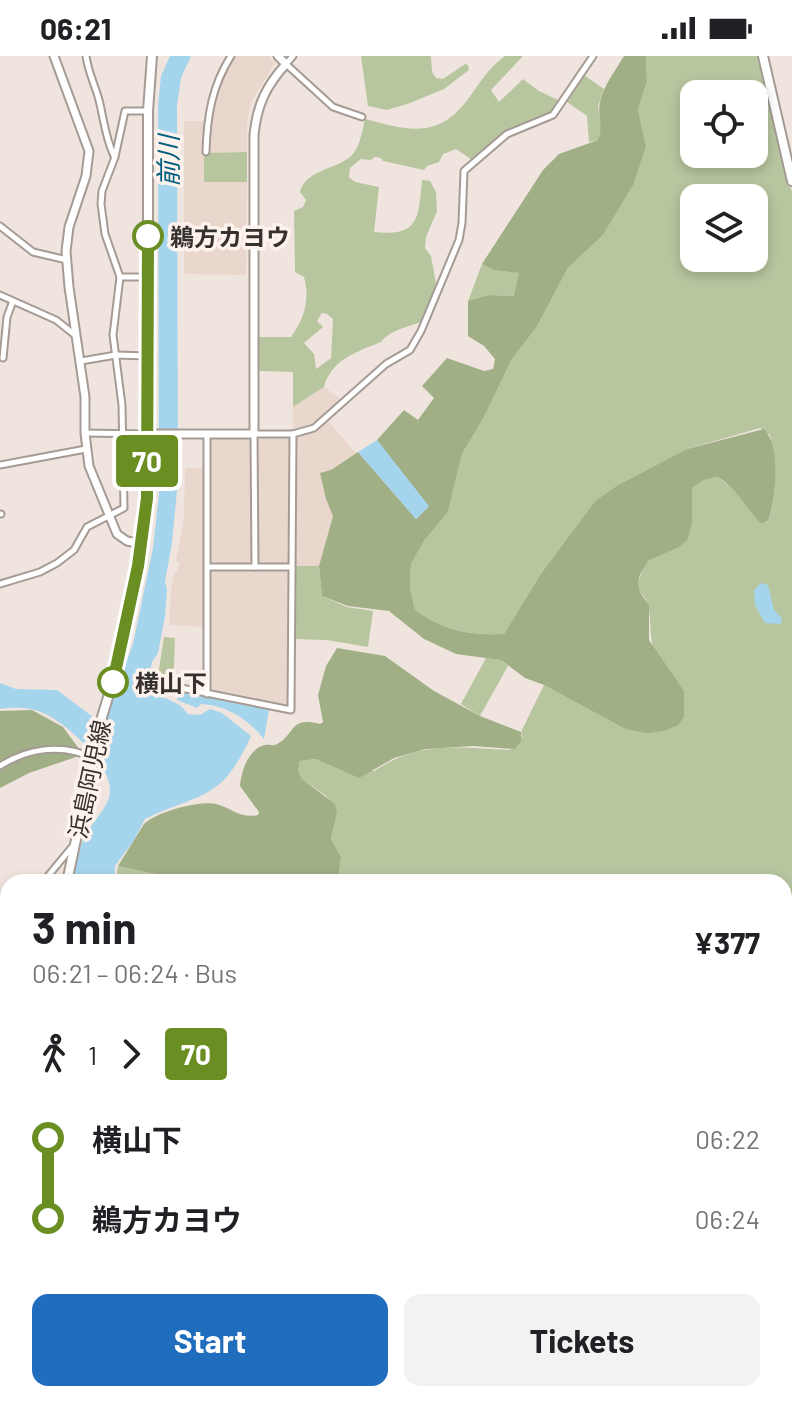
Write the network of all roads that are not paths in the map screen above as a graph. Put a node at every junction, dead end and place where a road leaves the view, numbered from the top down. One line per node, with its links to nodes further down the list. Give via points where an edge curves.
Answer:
1 (54, 56): 16 (street, via 90,157 69,227)
2 (86, 56): 13 (street)
3 (152, 56): 10 (main road, 浜島阿児線)
4 (231, 56): 12 (street, via 211,103)
5 (278, 56): 9 (street)
6 (293, 56): 9 (street)
7 (593, 56): 32 (street, via 553,115 507,134 464,171 459,240 410,350 386,364 320,424)
8 (763, 56): 14 (main road)
9 (286, 64): 11 (street, via 333,107); 31 (street, via 264,92 254,135)
10 (148, 111): 13 (street, via 125,111); 18 (main road, 浜島阿児線)
11 (362, 117)
12 (206, 152)
13 (115, 157): 17 (street, via 101,204)
14 (792, 181)
15 (0, 226): 16 (street, via 33,252)
16 (67, 260): 22 (street)
17 (120, 277): 18 (street); 23 (street, via 113,335)
18 (148, 277): 24 (main road, 浜島阿児線)
19 (0, 295): 20 (street)
20 (13, 301): 21 (street); 22 (street, via 56,320)
21 (3, 330): 25 (street)
22 (78, 339): 26 (street)
23 (116, 355): 24 (street); 26 (street); 28 (street)
24 (148, 356): 29 (main road, 浜島阿児線)
25 (3, 358)
26 (81, 361): 27 (street)
27 (85, 433): 28 (street); 33 (street)
28 (122, 434): 29 (street); 35 (street, via 124,508)
29 (151, 434): 30 (street); 36 (main road, 浜島阿児線)
30 (207, 434): 31 (street); 37 (street)
31 (254, 434): 32 (street); 38 (street)
32 (293, 434): 39 (street)
33 (86, 449): 34 (street); 35 (street)
34 (0, 465)
35 (107, 516): 36 (street, via 123,539); 40 (street, via 87,527 74,550 57,563)
36 (142, 544): 43 (main road, 浜島阿児線)
37 (207, 567): 38 (street); 42 (street)
38 (255, 567): 39 (street)
39 (291, 567): 42 (street, via 291,710)
40 (0, 584)
41 (176, 687): 42 (street)
42 (207, 694)
43 (93, 757): 44 (street, via 56,748); 45 (main road, 浜島阿児線)
44 (0, 766)
45 (76, 843): 46 (street); 47 (main road, 浜島阿児線)
46 (50, 874)
47 (69, 874)

